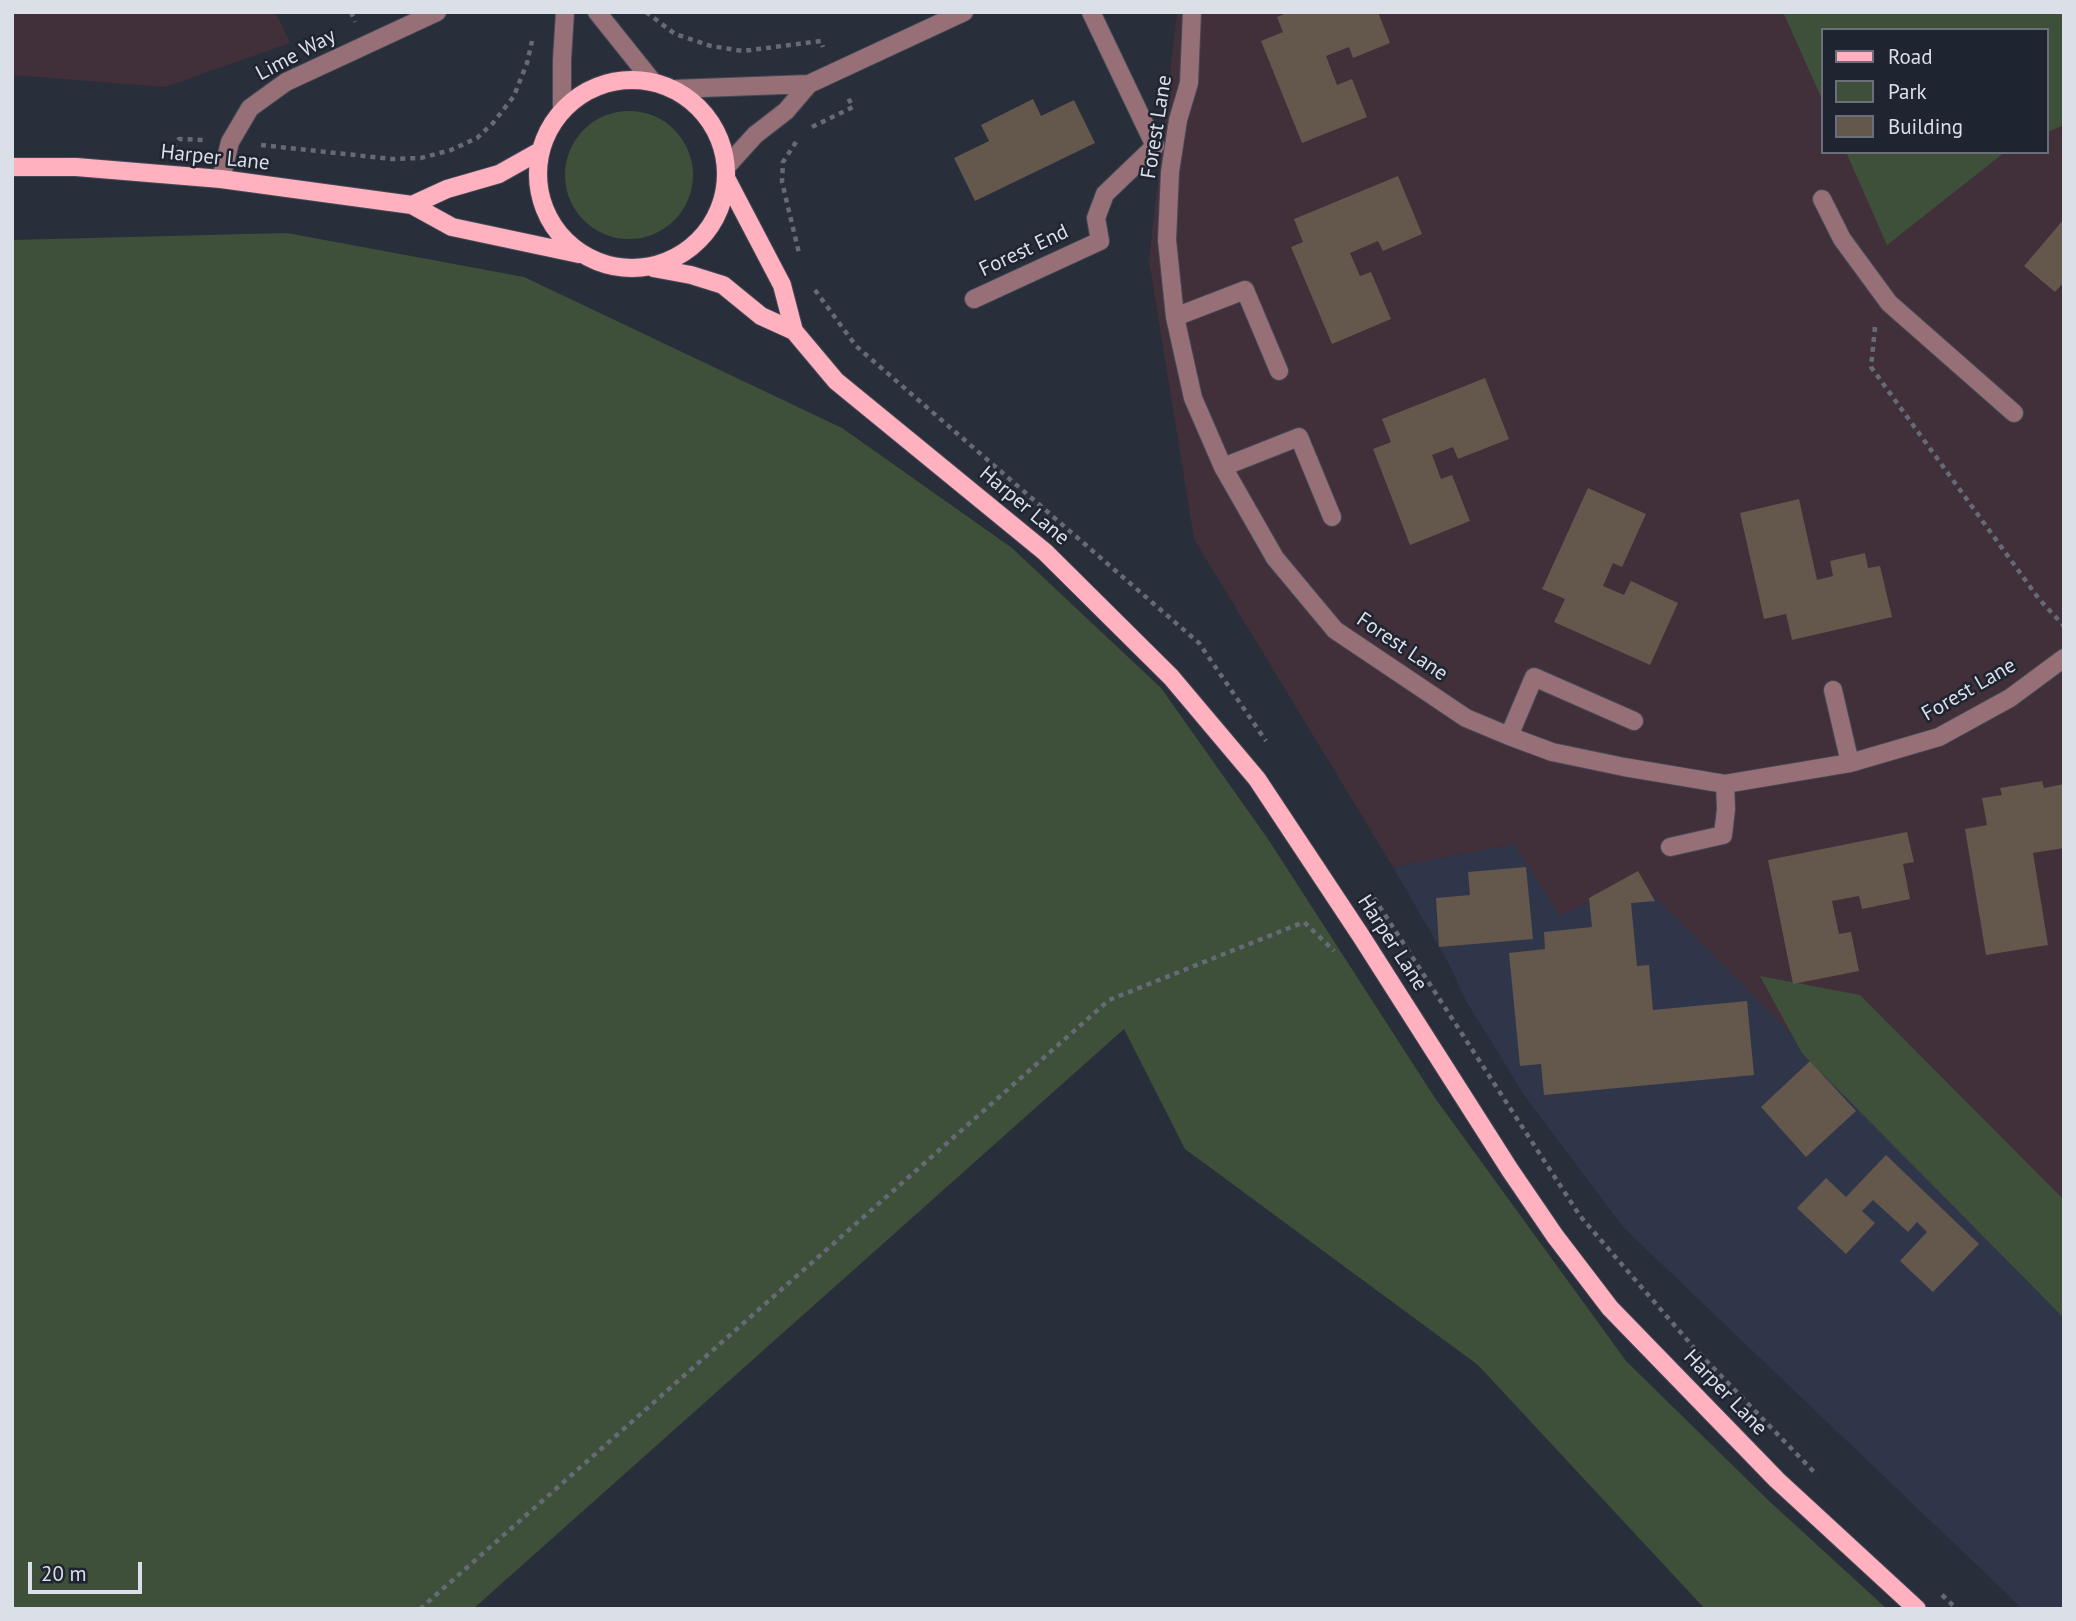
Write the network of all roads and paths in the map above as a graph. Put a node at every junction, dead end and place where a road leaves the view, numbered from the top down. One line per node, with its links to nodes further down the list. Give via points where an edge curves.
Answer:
1 (437, 12): 15 (street, Lime Way, via 286,82 250,108)
2 (565, 12): 13 (street)
3 (597, 12): 10 (street)
4 (646, 12): 9 (path, via 675,34 710,46 743,51)
5 (964, 12): 11 (street)
6 (1091, 12): 24 (street, Forest End, via 1155,146 1105,194 1096,218 1100,241)
7 (1192, 12): 26 (street, Forest Lane, via 1189,83 1170,172 1167,240)
8 (533, 40): 15 (path, via 514,96 477,138 451,150 392,159)
9 (821, 41)
10 (653, 82): 12 (main road); 13 (main road, via 620,80 588,90)
11 (809, 84): 12 (street); 18 (street, via 786,111 755,135)
12 (674, 89): 18 (main road, via 710,121 722,142)
13 (562, 111): 16 (main road)
14 (179, 139): 15 (path)
15 (230, 142): 19 (street, Lime Way)
16 (541, 151): 21 (main road, via 499,174); 22 (main road, via 537,174 549,220 563,240)
17 (12, 167): 19 (main road, Harper Lane, via 76,167)
18 (727, 173): 23 (main road, via 720,211 703,237 679,257); 27 (main road, Harper Lane, via 782,285)
19 (221, 180): 21 (main road, Harper Lane)
20 (1822, 198): 25 (street, via 1842,239)
21 (412, 205): 22 (main road, Harper Lane, via 452,227)
22 (582, 255): 23 (main road, via 603,265)
23 (650, 268): 27 (main road, Harper Lane, via 723,285 761,316)
24 (974, 299)
25 (1889, 303): 29 (street); 32 (path, via 1874,329 1871,368 2039,599)
26 (1175, 317): 28 (street, via 1245,290); 30 (street, Forest Lane, via 1193,398)
27 (794, 331): 40 (main road, Harper Lane, via 836,381 1045,552 1171,677 1257,779)
28 (1279, 371)
29 (2014, 413)
30 (1223, 467): 31 (street, via 1299,437); 36 (street, Forest Lane, via 1275,558 1335,630 1466,718)
31 (1332, 517)
32 (2064, 626)
33 (2064, 658): 37 (street, Forest Lane, via 2010,698 1939,737)
34 (1833, 690): 37 (street)
35 (1634, 721): 36 (street, via 1534,677)
36 (1509, 736): 38 (street, Forest Lane, via 1552,752)
37 (1850, 763): 38 (street, Forest Lane)
38 (1725, 783): 39 (street, via 1723,835)
39 (1670, 847)
40 (1361, 936): 41 (path, via 1337,953 1304,922 1110,1000); 42 (main road, Harper Lane, via 1510,1170 1610,1308 1777,1480)
41 (420, 1609)
42 (1917, 1609)

